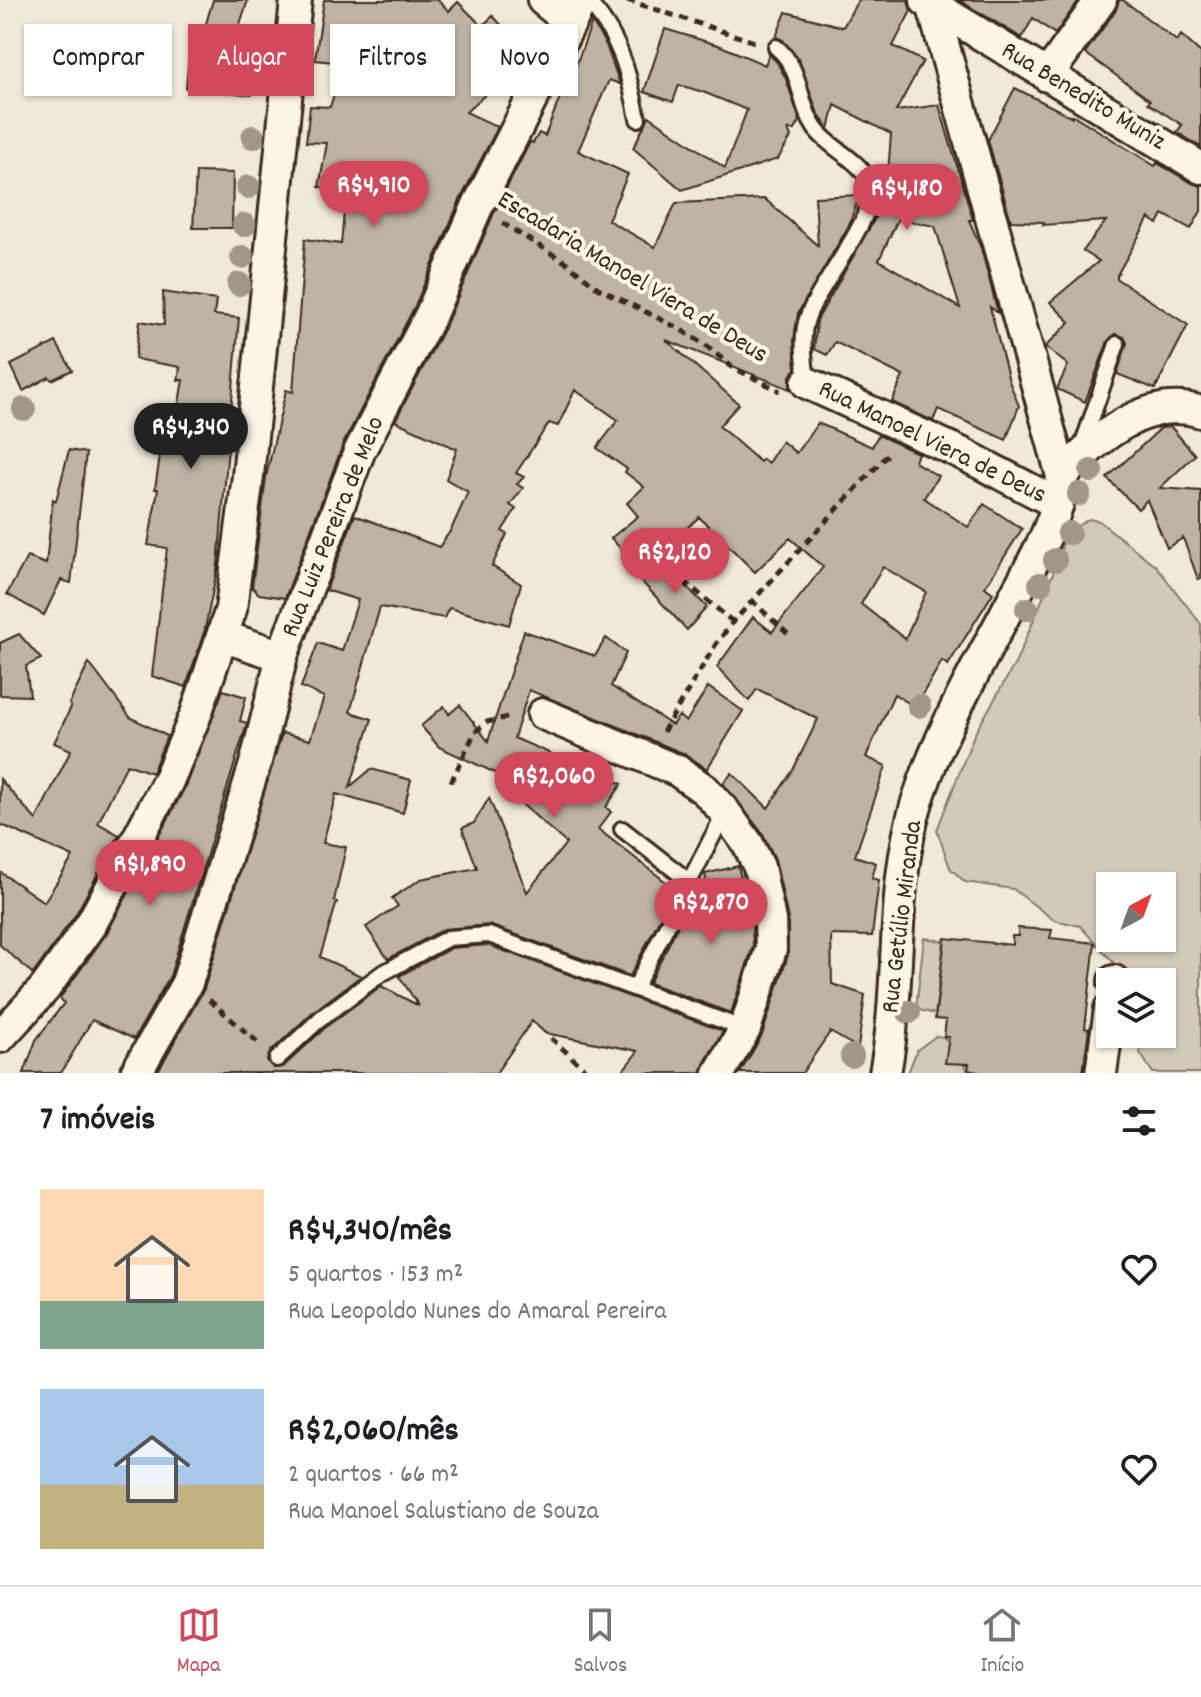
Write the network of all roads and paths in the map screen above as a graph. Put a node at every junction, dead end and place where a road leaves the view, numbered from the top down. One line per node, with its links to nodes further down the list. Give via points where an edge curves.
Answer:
1 (296, 0): 20 (street, via 237,567)
2 (543, 0): 6 (street)
3 (627, 0): 7 (path)
4 (1101, 0): 8 (street)
5 (928, 3): 8 (street, Rua Benedito Muniz); 16 (street)
6 (579, 7): 9 (lane, via 604,19 625,62); 11 (street, Rua Luiz Pereira de Melo)
7 (776, 47): 13 (lane, via 794,68 817,131 865,175 871,192 860,228 807,316)
8 (1047, 76): 10 (street, Rua Benedito Muniz)
9 (638, 119)
10 (1201, 168)
11 (477, 207): 13 (path, Escadaria Manoel Viera de Deus, via 598,288 704,344 732,367 789,395); 22 (street, Rua Luiz Pereira de Melo, via 431,314 360,450)
12 (1117, 344): 16 (lane)
13 (807, 383): 15 (street, Rua Manoel Viera de Deus)
14 (1201, 412): 16 (street, via 1189,408 1148,413 1115,428)
15 (909, 431): 16 (street, Rua Manoel Viera de Deus, via 987,466); 18 (path)
16 (1066, 479): 39 (street, Rua Getúlio Miranda, via 1039,550 940,738 917,804 903,870)
17 (684, 581): 19 (path)
18 (751, 600): 19 (path); 21 (path)
19 (733, 622): 24 (path)
20 (222, 636): 22 (street); 32 (street, via 168,781 91,924 45,988)
21 (790, 636)
22 (282, 656): 29 (street, Rua Luiz Pereira de Melo, via 256,761)
23 (543, 714): 24 (street); 25 (path, via 503,717 481,725)
24 (646, 758): 26 (street, via 678,771)
25 (451, 782)
26 (725, 812): 28 (lane); 31 (street, via 759,867 770,920 771,949)
27 (622, 829): 28 (lane)
28 (690, 882): 30 (lane)
29 (187, 983): 35 (path); 36 (street, Rua Luiz Pereira de Melo)
30 (635, 988): 31 (lane); 35 (lane, via 489,935 448,938 381,974)
31 (745, 1029): 38 (street)
32 (0, 1037)
33 (551, 1038): 37 (path)
34 (1105, 1048): 40 (street)
35 (277, 1059)
36 (136, 1073)
37 (589, 1073)
38 (719, 1073)
39 (885, 1073)
40 (1101, 1073)

